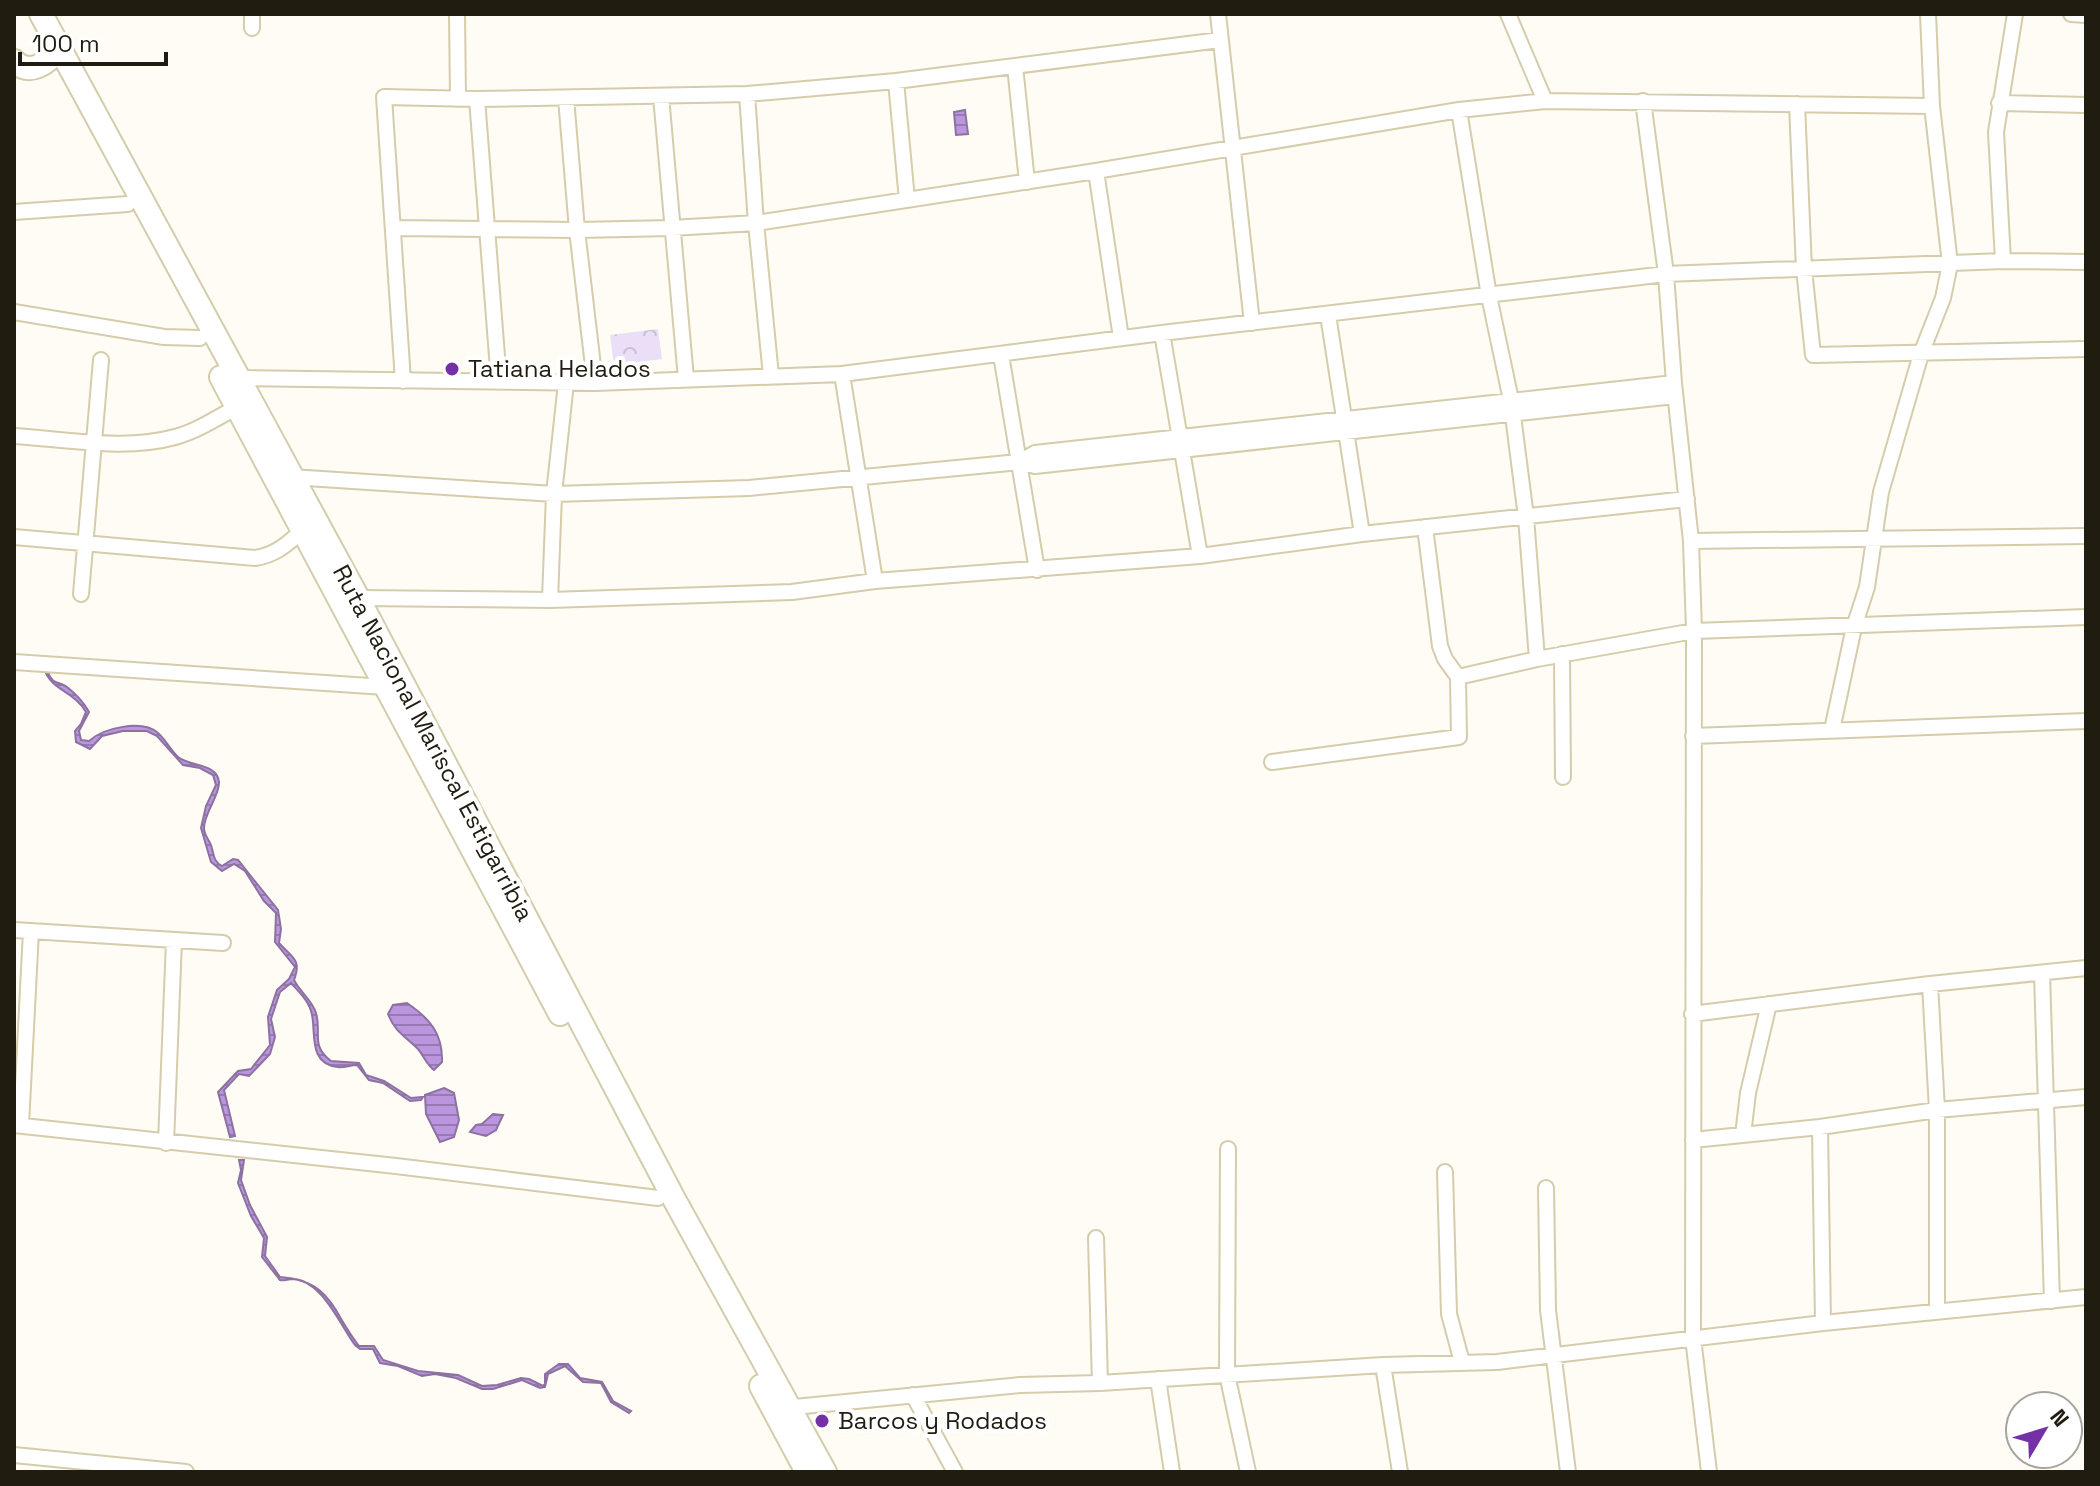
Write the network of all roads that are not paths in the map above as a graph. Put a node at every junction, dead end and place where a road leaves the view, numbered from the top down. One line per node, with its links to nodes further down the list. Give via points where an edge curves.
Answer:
1 (24, 14): 11 (highway, Ruta Nacional Mariscal Estigarribia)
2 (41, 14): 11 (highway, Ruta Nacional Mariscal Estigarribia)
3 (457, 14): 18 (street)
4 (1218, 14): 10 (street)
5 (1508, 14): 20 (street)
6 (1928, 14): 25 (street)
7 (2015, 14): 22 (street)
8 (2071, 14): 9 (street)
9 (2086, 15)
10 (1220, 40): 13 (street); 27 (street)
11 (54, 56): 12 (highway, via 26,68); 31 (highway, Ruta Nacional Mariscal Estigarribia); 56 (highway, Ruta Nacional Mariscal Estigarribia)
12 (14, 61)
13 (1015, 66): 14 (street); 29 (street)
14 (896, 81): 15 (street); 30 (street)
15 (747, 94): 16 (street); 33 (street)
16 (661, 96): 17 (street); 35 (street)
17 (566, 98): 19 (street); 37 (street)
18 (458, 99): 19 (street); 34 (street, via 384,97)
19 (477, 99): 36 (street)
20 (1545, 101): 21 (street); 26 (street)
21 (1643, 101): 23 (street); 42 (street)
22 (1999, 103): 24 (street); 38 (street)
23 (1797, 104): 25 (street); 41 (street)
24 (2086, 105)
25 (1932, 106): 40 (street)
26 (1459, 110): 27 (street); 43 (street)
27 (1234, 149): 28 (street); 46 (street)
28 (1096, 171): 29 (street); 49 (street)
29 (1027, 182): 30 (street)
30 (907, 200): 33 (street)
31 (128, 204): 32 (street); 48 (highway, Ruta Nacional Mariscal Estigarribia)
32 (14, 212)
33 (756, 223): 35 (street); 55 (street)
34 (394, 228): 36 (street); 58 (street)
35 (672, 228): 37 (street); 57 (street)
36 (486, 229): 37 (street); 59 (street)
37 (577, 230): 61 (street)
38 (2003, 261): 39 (street); 40 (street)
39 (2086, 262)
40 (1950, 264): 41 (street); 51 (street)
41 (1804, 269): 42 (street); 51 (street, via 1813,355)
42 (1666, 274): 43 (street); 62 (street)
43 (1489, 296): 45 (street); 63 (street)
44 (14, 312): 48 (street)
45 (1328, 315): 46 (street); 65 (street)
46 (1252, 323): 47 (street)
47 (1162, 333): 49 (street); 68 (street)
48 (200, 338): 64 (highway, Ruta Nacional Mariscal Estigarribia)
49 (1121, 338): 52 (street)
50 (2086, 349): 51 (street)
51 (1921, 354): 80 (street, via 1881,492)
52 (1001, 355): 54 (street); 69 (street)
53 (101, 360): 67 (street)
54 (842, 374): 55 (street); 71 (street)
55 (771, 376): 57 (street)
56 (238, 378): 58 (street); 70 (highway, Ruta Nacional Mariscal Estigarribia)
57 (686, 379): 61 (street)
58 (403, 381): 59 (street)
59 (499, 382): 60 (street)
60 (566, 383): 61 (street); 72 (street)
61 (595, 383)
62 (1675, 390): 63 (street); 73 (street)
63 (1512, 406): 65 (street); 74 (street)
64 (237, 407): 67 (street, via 160,440); 76 (highway, Ruta Nacional Mariscal Estigarribia)
65 (1346, 424): 68 (street); 77 (street)
66 (14, 436): 67 (street)
67 (94, 441): 82 (street)
68 (1180, 444): 69 (street, via 1035,466); 83 (street)
69 (1019, 462): 71 (street); 84 (street)
70 (291, 477): 72 (street); 87 (highway, Ruta Nacional Mariscal Estigarribia)
71 (858, 478): 72 (street, via 749,488); 85 (street)
72 (554, 494): 88 (street)
73 (1687, 499): 74 (street); 81 (street)
74 (1526, 517): 75 (street); 93 (street)
75 (1425, 527): 77 (street); 95 (street, via 1440,646)
76 (303, 530): 82 (street, via 281,549 255,558); 96 (highway, Ruta Nacional Mariscal Estigarribia)
77 (1362, 534): 83 (street)
78 (2086, 536): 80 (street)
79 (14, 537): 82 (street)
80 (1873, 539): 81 (street); 90 (street, via 1867,587)
81 (1691, 541): 91 (street)
82 (85, 543): 86 (street)
83 (1200, 556): 84 (street)
84 (1037, 570): 85 (street)
85 (875, 581): 88 (street, via 792,592)
86 (81, 594)
87 (358, 598): 88 (street); 136 (highway, Ruta Nacional Mariscal Estigarribia)
88 (550, 600)
89 (2086, 617): 90 (street)
90 (1854, 627): 91 (street); 98 (street)
91 (1694, 631): 92 (street); 99 (street)
92 (1562, 654): 93 (street); 101 (street)
93 (1537, 659): 95 (street)
94 (14, 662): 96 (street)
95 (1458, 677): 100 (street, via 1459,737)
96 (385, 687): 122 (highway, Ruta Nacional Mariscal Estigarribia)
97 (2086, 721): 98 (street)
98 (1832, 730): 99 (street)
99 (1693, 736): 110 (street)
100 (1272, 762)
101 (1563, 777)
102 (14, 930): 103 (street)
103 (31, 931): 104 (street); 114 (street)
104 (174, 940): 105 (street); 118 (street)
105 (223, 943)
106 (2086, 968): 107 (street)
107 (2042, 973): 108 (street); 112 (street)
108 (1930, 984): 109 (street); 113 (street)
109 (1769, 1004): 110 (street); 116 (street)
110 (1692, 1014): 117 (street)
111 (2086, 1097): 112 (street)
112 (2045, 1102): 113 (street); 125 (street)
113 (1937, 1110): 115 (street); 126 (street)
114 (18, 1125): 118 (street)
115 (1820, 1127): 116 (street); 127 (street)
116 (1743, 1135): 117 (street)
117 (1693, 1140): 128 (street)
118 (166, 1143): 122 (street)
119 (1228, 1149): 132 (street)
120 (1445, 1172): 130 (street, via 1449,1314)
121 (1546, 1188): 129 (street)
122 (658, 1198): 136 (highway, Ruta Nacional Mariscal Estigarribia)
123 (1096, 1238): 134 (street)
124 (2086, 1297): 125 (street)
125 (2052, 1301): 126 (street)
126 (1937, 1312): 127 (street)
127 (1823, 1323): 128 (street)
128 (1693, 1338): 129 (street); 146 (street)
129 (1552, 1355): 130 (street); 145 (street)
130 (1462, 1362): 131 (street)
131 (1383, 1365): 132 (street); 144 (street)
132 (1227, 1374): 133 (street); 143 (street)
133 (1158, 1379): 134 (street); 142 (street)
134 (1100, 1383): 135 (street)
135 (913, 1395): 136 (street); 141 (street)
136 (782, 1408): 139 (highway, Ruta Nacional Mariscal Estigarribia); 140 (highway, Ruta Nacional Mariscal Estigarribia)
137 (14, 1455): 138 (street)
138 (186, 1472)
139 (807, 1472)
140 (825, 1472)
141 (955, 1472)
142 (1172, 1472)
143 (1248, 1472)
144 (1400, 1472)
145 (1568, 1472)
146 (1709, 1472)

